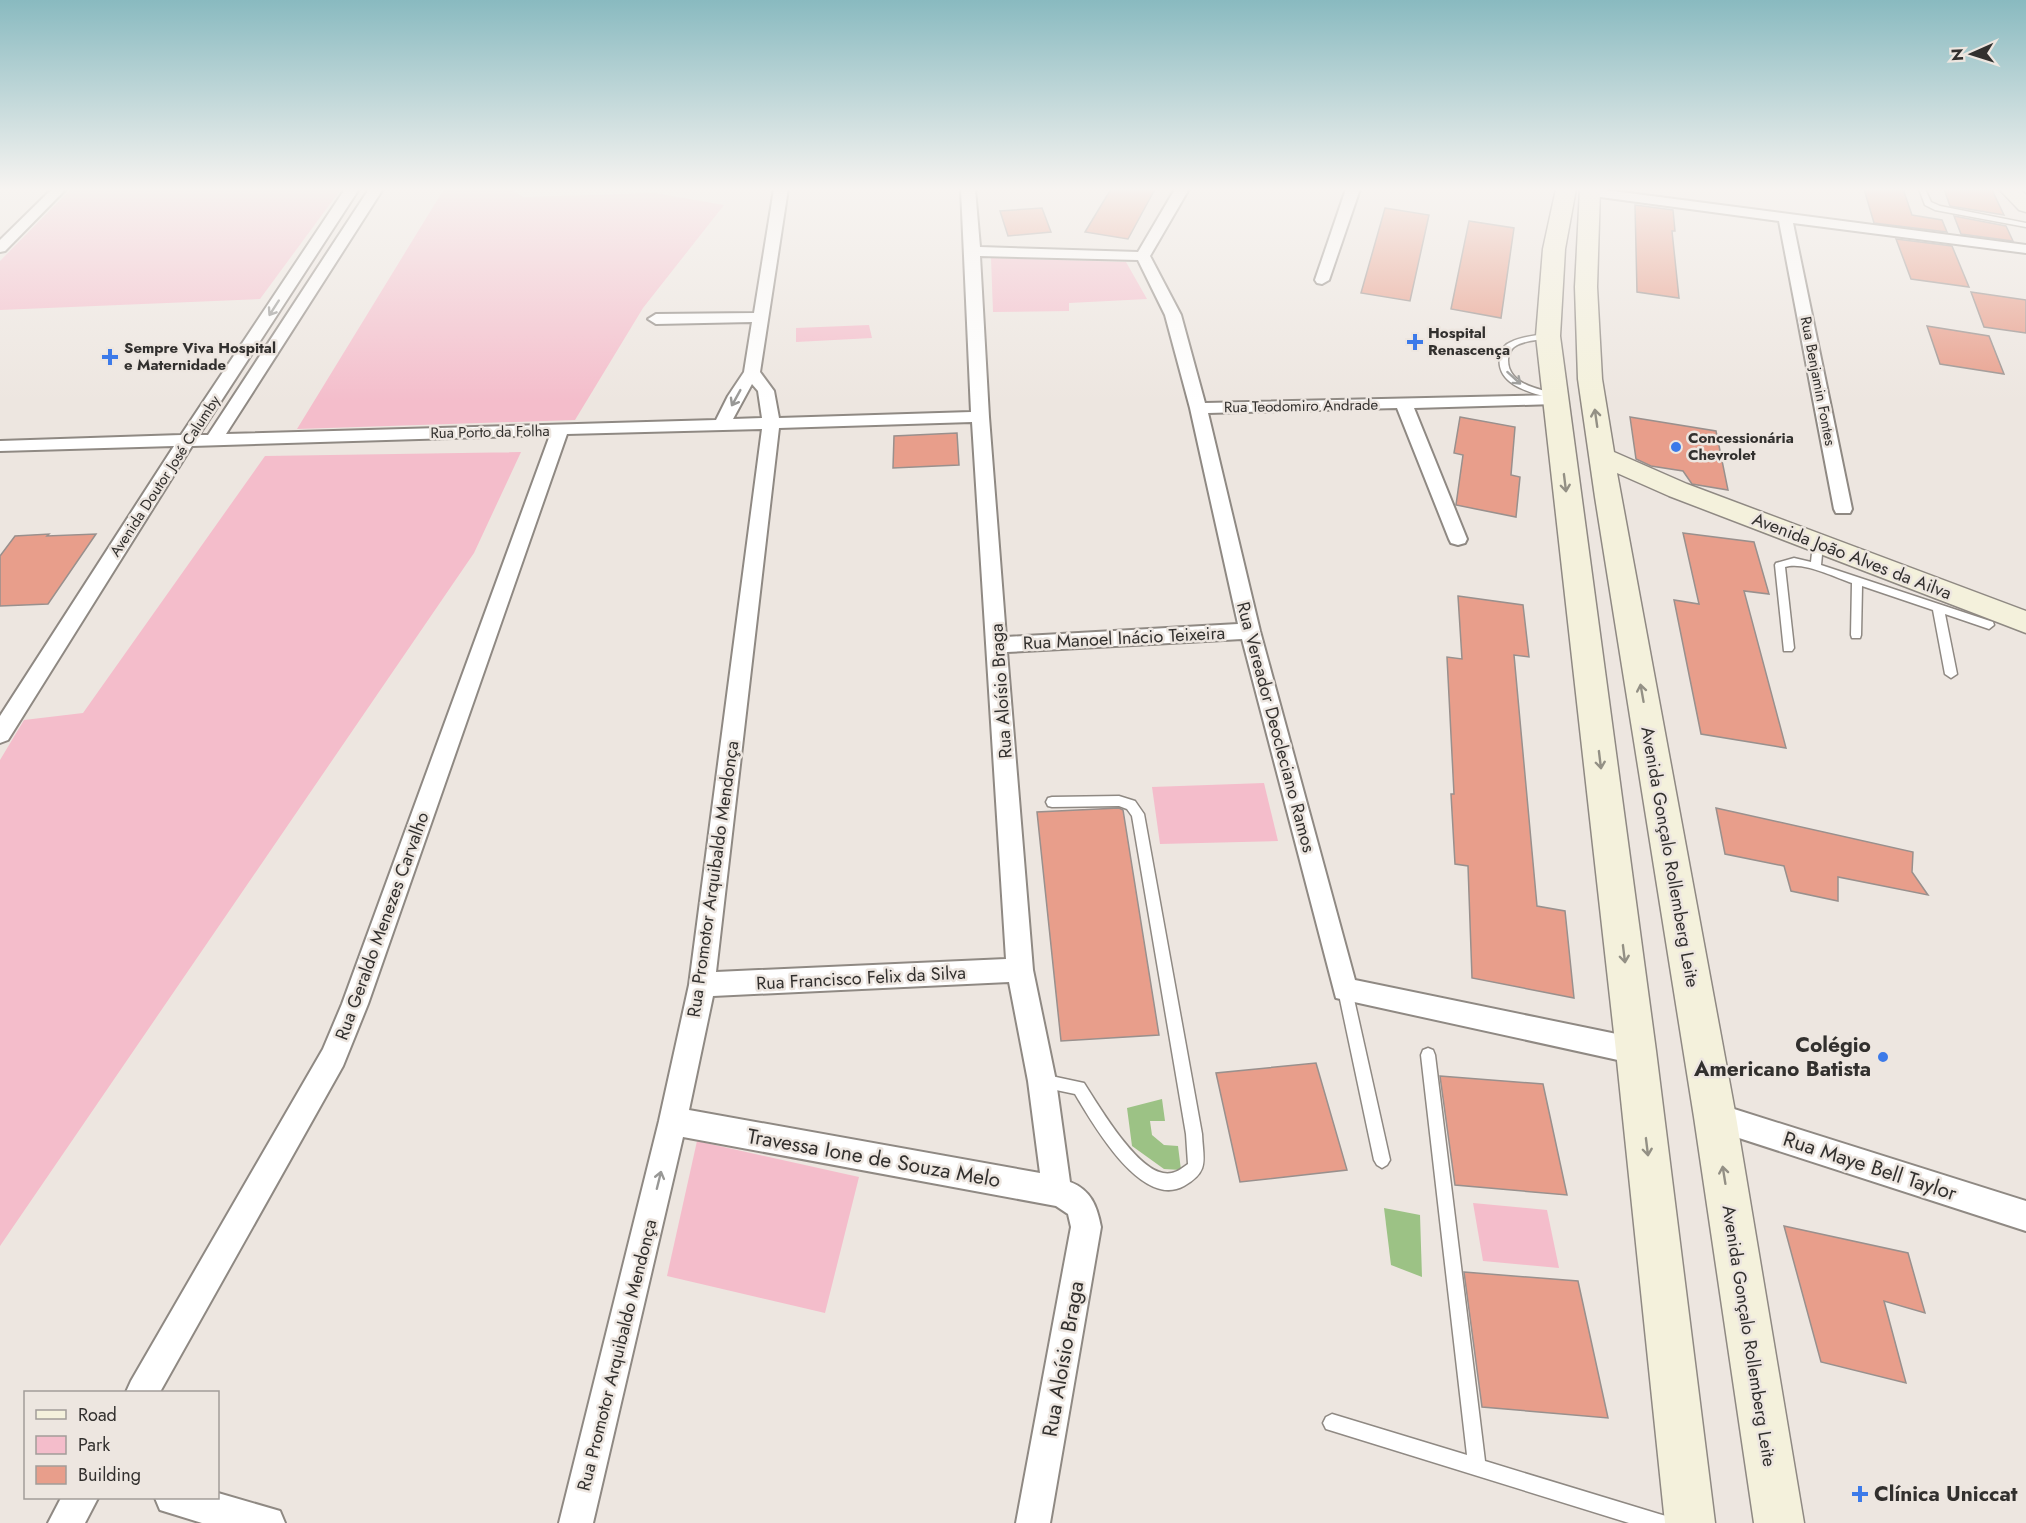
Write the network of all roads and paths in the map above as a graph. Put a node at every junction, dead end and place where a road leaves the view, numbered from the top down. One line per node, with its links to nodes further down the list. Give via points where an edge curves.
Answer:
1 (327, 260): 10 (street)
2 (329, 260): 19 (street)
3 (770, 260): 12 (street)
4 (973, 260): 21 (street, Rua Aloísio Braga)
5 (1145, 260): 20 (street, Rua Vereador Deocleciano Ramos, via 1173,315)
6 (1329, 260): 11 (street)
7 (1553, 260): 14 (main road)
8 (1584, 260): 28 (main road, Avenida Gonçalo Rollemberg Leite, one-way to 8, via 1590,379)
9 (1794, 260): 31 (street, Rua Benjamin Fontes)
10 (304, 261): 18 (street, Avenida Doutor José Calumby, one-way to 18)
11 (1322, 280)
12 (762, 316): 13 (street); 15 (street)
13 (656, 319)
14 (1548, 336): 16 (main road); 16 (lane, one-way to 16, via 1514,343 1505,351 1503,366 1511,379)
15 (752, 372): 22 (street, Rua Promotor Arquibaldo Mendonça, via 766,391); 23 (street, one-way to 23)
16 (1555, 398): 17 (street, Rua Teodomiro Andrade); 48 (main road, one-way to 48)
17 (1404, 404): 20 (street, Rua Teodomiro Andrade); 32 (street, Rua Teodomiro Andrade)
18 (209, 407): 19 (street); 26 (street, Avenida Doutor José Calumby)
19 (234, 407): 25 (street)
20 (1198, 408): 38 (street, Rua Vereador Deocleciano Ramos)
21 (980, 417): 22 (street, Rua Porto da Folha); 40 (street, Rua Aloísio Braga)
22 (771, 423): 23 (street, Rua Porto da Folha); 46 (street, Rua Promotor Arquibaldo Mendonça)
23 (722, 425): 24 (street, Rua Porto da Folha)
24 (560, 430): 25 (street, Rua Porto da Folha); 56 (street, Rua Geraldo Menezes Carvalho, via 333,1057)
25 (214, 439): 26 (street, Rua Porto da Folha)
26 (187, 440): 27 (street, Rua Porto da Folha); 43 (street, Avenida Doutor José Calumby)
27 (0, 446)
28 (1602, 456): 29 (main road, Avenida João Alves da Ailva); 30 (main road, Avenida Gonçalo Rollemberg Leite)
29 (1678, 490): 30 (main road, Avenida João Alves da Ailva, via 1638,490); 33 (main road, Avenida João Alves da Ailva)
30 (1608, 497): 51 (main road, Avenida Gonçalo Rollemberg Leite, one-way to 30)
31 (1843, 509)
32 (1458, 538)
33 (1817, 556): 34 (lane); 36 (main road, Avenida João Alves da Ailva); 41 (lane, via 1780,565)
34 (1857, 580): 35 (lane); 39 (lane)
35 (1938, 608): 37 (lane); 42 (lane)
36 (2026, 622)
37 (1989, 625)
38 (1250, 631): 40 (street, Rua Manoel Inácio Teixeira); 47 (street, Rua Vereador Deocleciano Ramos)
39 (1856, 636)
40 (998, 645): 45 (street, Rua Aloísio Braga)
41 (1788, 648)
42 (1951, 674)
43 (3, 725)
44 (1052, 802): 50 (lane, via 1119,801 1131,805 1138,814 1194,1134 1196,1168 1182,1181 1150,1177 1131,1163 1079,1088)
45 (1020, 970): 46 (street, Rua Francisco Felix da Silva); 50 (street, Rua Aloísio Braga)
46 (702, 985): 52 (street, Rua Promotor Arquibaldo Mendonça)
47 (1345, 990): 48 (street); 53 (lane)
48 (1636, 1051): 66 (main road, one-way to 66)
49 (1428, 1055): 58 (lane)
50 (1042, 1081): 54 (street, Rua Aloísio Braga)
51 (1715, 1117): 55 (street, Rua Maye Bell Taylor); 67 (main road, Avenida Gonçalo Rollemberg Leite, one-way to 51)
52 (673, 1121): 54 (street, Travessa Ione de Souza Melo); 63 (street, Rua Promotor Arquibaldo Mendonça, one-way to 52)
53 (1382, 1160)
54 (1065, 1194): 64 (street, Rua Aloísio Braga, via 1084,1210 1086,1227)
55 (2026, 1216)
56 (143, 1391)
57 (1332, 1423): 58 (lane)
58 (1477, 1467): 65 (lane)
59 (80, 1499): 61 (street)
60 (179, 1499): 62 (street)
61 (65, 1523)
62 (268, 1523)
63 (576, 1523)
64 (1033, 1523)
65 (1659, 1523)
66 (1690, 1523)
67 (1779, 1523)

